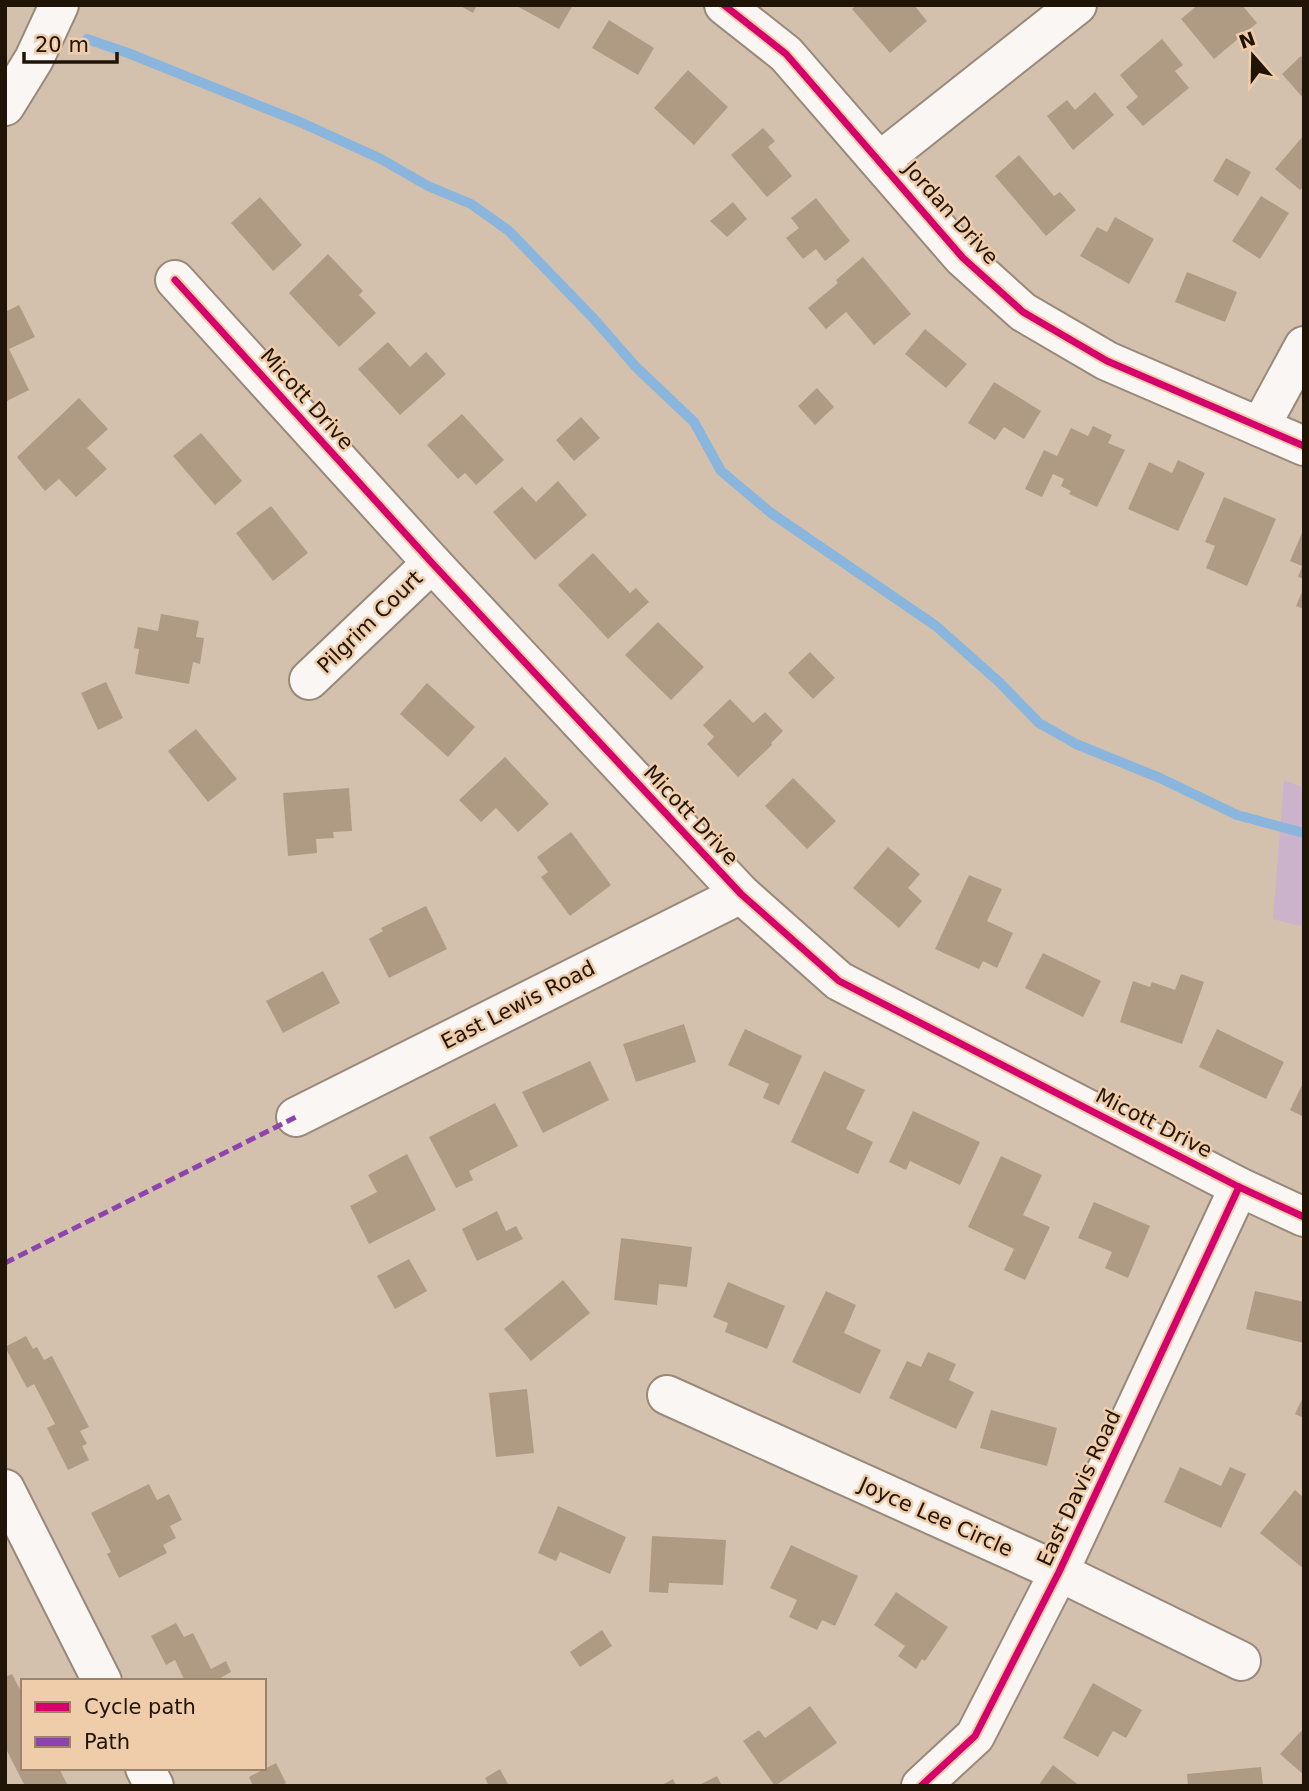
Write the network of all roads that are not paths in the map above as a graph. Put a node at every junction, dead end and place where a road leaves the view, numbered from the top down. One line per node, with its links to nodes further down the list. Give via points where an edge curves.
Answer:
1 (59, 5): 4 (street)
2 (724, 5): 5 (street, Jordan Drive, via 786,54)
3 (1077, 5): 5 (street)
4 (5, 106)
5 (880, 161): 8 (street, Jordan Drive, via 962,258 1023,312 1107,360)
6 (175, 281): 10 (street, Micott Drive)
7 (1304, 346): 8 (street)
8 (1260, 427): 9 (street, Jordan Drive)
9 (1304, 446)
10 (432, 563): 11 (street, Pilgrim Court); 12 (street, Micott Drive)
11 (309, 680)
12 (741, 894): 13 (street, East Lewis Road); 14 (street, Micott Drive, via 839,981)
13 (296, 1117)
14 (1239, 1187): 15 (street, Micott Drive); 18 (street, East Davis Road)
15 (1304, 1217)
16 (667, 1395): 18 (street, Joyce Lee Circle)
17 (5, 1489): 20 (street)
18 (1059, 1572): 19 (street, Joyce Lee Circle); 23 (street, East Davis Road, via 975,1736)
19 (1241, 1661)
20 (101, 1679)
21 (146, 1770): 22 (street)
22 (154, 1786)
23 (922, 1786)

